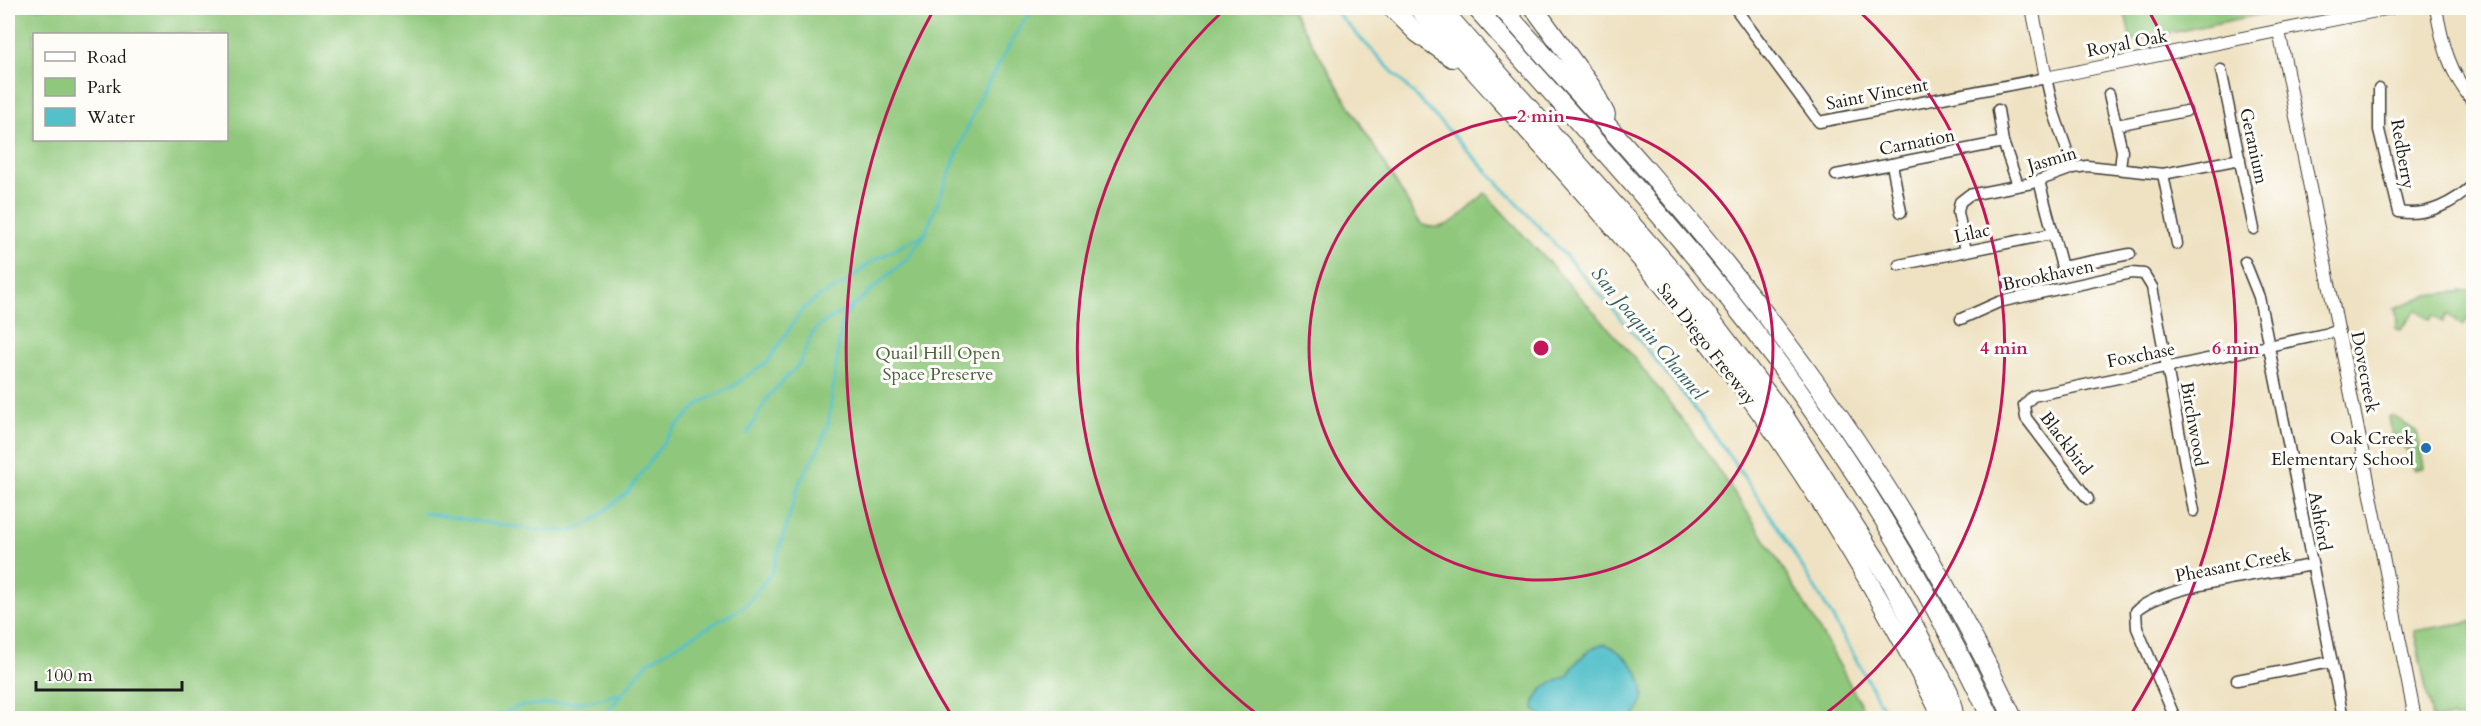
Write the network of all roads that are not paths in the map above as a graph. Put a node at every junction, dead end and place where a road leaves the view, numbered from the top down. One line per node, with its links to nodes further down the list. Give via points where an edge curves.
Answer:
1 (1392, 8): 13 (highway, via 1417,33)
2 (1418, 8): 13 (highway, San Diego Freeway)
3 (1441, 8): 52 (highway, San Diego Freeway, via 1680,280 1772,398 1892,584 1950,692)
4 (1476, 8): 53 (highway, via 1687,246 1818,418 1938,613)
5 (1502, 8): 21 (highway)
6 (1534, 8): 21 (highway, via 1593,89)
7 (1735, 8): 14 (street, Saint Vincent, via 1820,122)
8 (2032, 8): 14 (street)
9 (2391, 8): 11 (street, Royal Oak)
10 (2436, 8): 17 (street, via 2448,60 2458,82)
11 (2279, 31): 14 (street, Royal Oak); 42 (street, Dovecreek)
12 (2221, 70): 23 (street, Geranium)
13 (1477, 75): 51 (highway, San Diego Freeway, via 1673,298 1756,406 1851,550)
14 (2046, 78): 25 (street)
15 (2379, 89): 30 (street, Redberry, via 2379,130 2399,212 2410,214 2438,208 2455,201)
16 (2109, 94): 20 (street)
17 (2474, 102)
18 (1998, 110): 22 (street)
19 (2186, 111): 20 (street)
20 (2117, 125): 26 (street, via 2122,151)
21 (1616, 136): 54 (highway, via 1728,266 1864,452 1937,573)
22 (2003, 142): 24 (street, Carnation); 31 (street)
23 (2240, 159): 27 (street, Jasmin); 33 (street, Geranium)
24 (1892, 164): 28 (street, Carnation); 32 (street)
25 (2073, 168): 26 (street, Jasmin); 29 (street, Jasmin)
26 (2120, 169): 27 (street, Jasmin)
27 (2163, 174): 35 (street)
28 (1836, 175)
29 (2039, 181): 31 (street, Jasmin); 34 (street)
30 (2474, 184)
31 (2018, 185): 36 (street, Jasmin, via 1969,195 1960,202 1958,212)
32 (1901, 212)
33 (2254, 229)
34 (2051, 234): 36 (street, Lilac); 37 (street, via 2062,267)
35 (2177, 244)
36 (1966, 251): 39 (street, Lilac)
37 (2130, 254)
38 (2245, 262): 43 (street, Ashford, via 2259,297)
39 (1899, 265)
40 (2144, 274): 41 (street, Brookhaven, via 2131,273 1999,302); 44 (street, Birchwood, via 2152,287)
41 (1961, 319)
42 (2339, 331): 43 (street, Foxchase); 57 (street, Dovecreek)
43 (2269, 346): 44 (street, Foxchase); 48 (street, Ashford)
44 (2167, 366): 45 (street, Foxchase, via 2033,396); 47 (street, Birchwood)
45 (2024, 405): 46 (street, Blackbird, via 2026,418)
46 (2088, 499)
47 (2194, 511)
48 (2312, 566): 49 (street, Ashford); 55 (street, Pheasant Creek, via 2178,591 2136,611 2137,628)
49 (2331, 662): 50 (street); 56 (street, Ashford)
50 (2237, 680)
51 (1943, 718)
52 (1955, 718)
53 (1991, 718)
54 (2013, 718)
55 (2175, 718)
56 (2343, 718)
57 (2415, 718)

